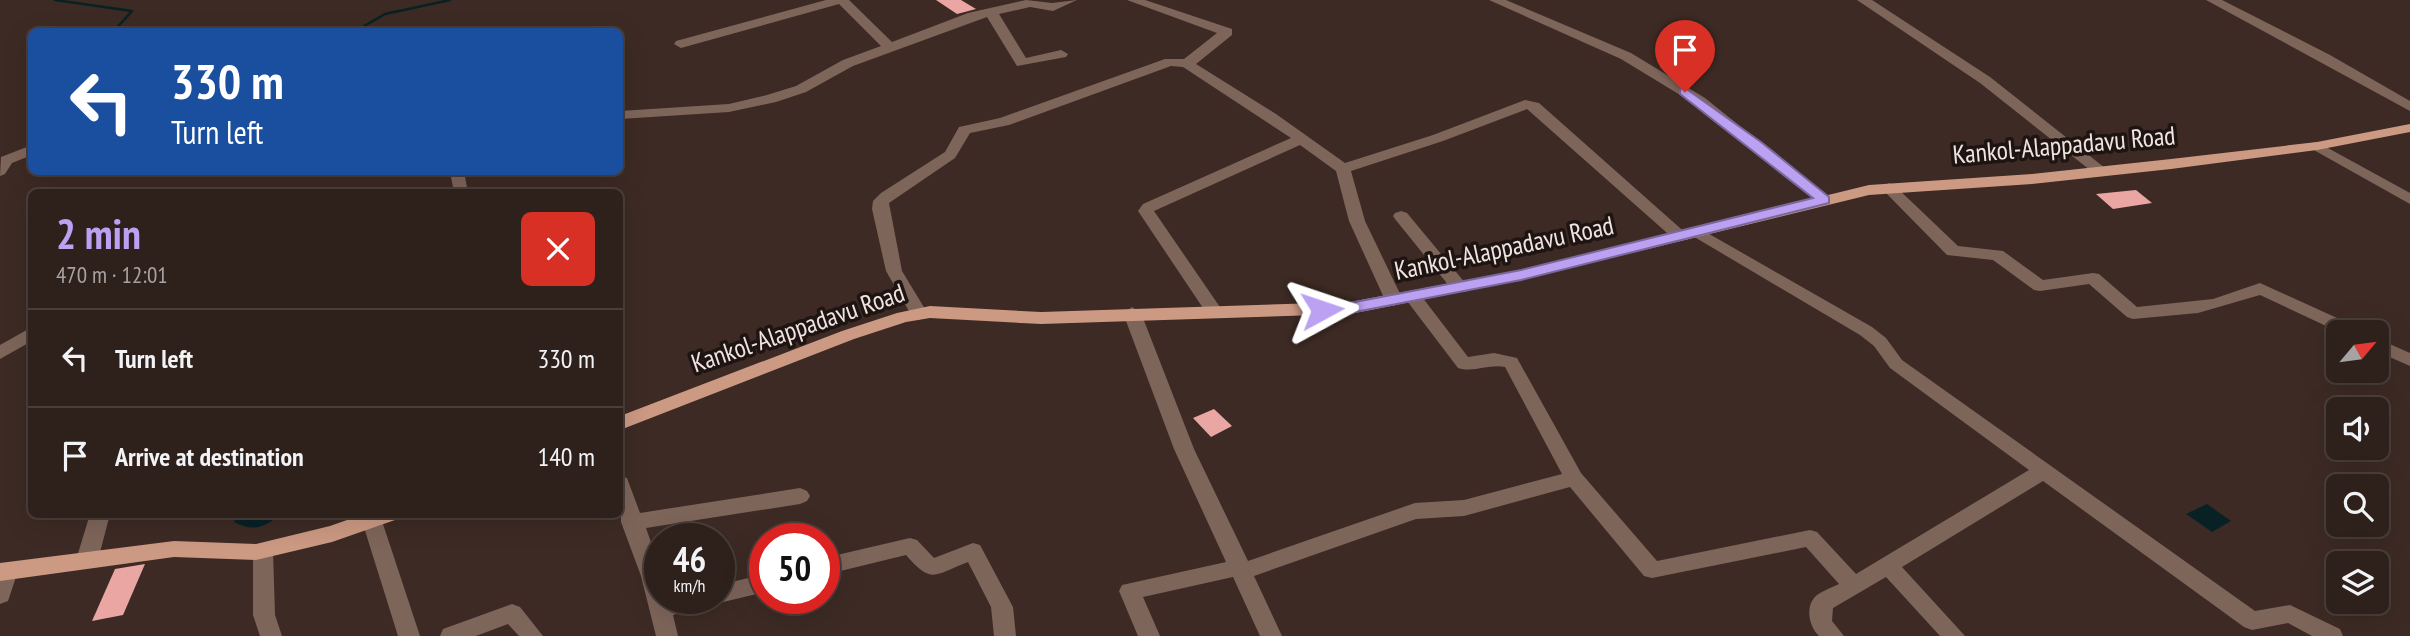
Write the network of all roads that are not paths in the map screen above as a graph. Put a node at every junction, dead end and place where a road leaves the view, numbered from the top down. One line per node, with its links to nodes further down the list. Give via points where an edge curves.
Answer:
1 (841, 0): 8 (street); 9 (street)
2 (1071, 0): 7 (street, via 1053,7 1030,4)
3 (1133, 0): 11 (street, via 1227,32)
4 (1495, 0): 23 (street, via 1637,62 1700,101)
5 (1863, 0): 20 (street, via 1917,30)
6 (2212, 0): 12 (street)
7 (991, 12): 9 (street); 10 (street, via 1022,63)
8 (681, 44)
9 (890, 47): 13 (street, via 771,99 729,108)
10 (1061, 54)
11 (1188, 63): 15 (street); 30 (street, via 1170,62 1004,122 964,130 950,155 881,201 894,271)
12 (2410, 107)
13 (623, 115)
14 (2410, 128): 16 (main road, Kankol-Alappadavu Road)
15 (1302, 139): 18 (street); 29 (street, via 1146,211)
16 (2317, 146): 20 (main road, Kankol-Alappadavu Road); 22 (street)
17 (28, 151): 19 (street, via 6,160)
18 (1343, 169): 25 (street, via 1525,104 1534,106); 27 (street, via 1357,221)
19 (0, 171)
20 (2100, 171): 21 (main road, Kankol-Alappadavu Road)
21 (1889, 188): 23 (main road, Kankol-Alappadavu Road); 31 (street, via 1953,251 1997,255 2040,286 2093,278 2133,313 2193,311 2231,302 2260,288)
22 (2410, 199)
23 (1824, 200): 25 (main road, Kankol-Alappadavu Road)
24 (1401, 216): 26 (street)
25 (1689, 234): 26 (main road, Kankol-Alappadavu Road); 37 (street, via 1866,331 1896,365)
26 (1461, 288): 27 (main road, Kankol-Alappadavu Road)
27 (1404, 298): 29 (main road, Kankol-Alappadavu Road, via 1350,308); 38 (street, via 1464,364 1494,359 1510,362)
28 (1132, 313): 29 (main road, Kankol-Alappadavu Road); 30 (main road, Kankol-Alappadavu Road, via 1041,318); 49 (street, via 1184,449)
29 (1215, 313)
30 (919, 314): 36 (main road, Kankol-Alappadavu Road, via 848,335)
31 (2328, 320)
32 (28, 336): 34 (street)
33 (2389, 350): 35 (street)
34 (0, 353)
35 (2410, 360)
36 (623, 422)
37 (2045, 470): 48 (street); 64 (street, via 2252,621 2290,614)
38 (1574, 478): 49 (street, via 1464,508 1415,511); 51 (street, via 1652,570 1810,538)
39 (623, 494): 43 (street)
40 (800, 496): 43 (street)
41 (99, 518): 46 (street)
42 (368, 519): 44 (main road); 55 (street)
43 (631, 522): 45 (street)
44 (263, 551): 46 (main road, via 174,549); 54 (street, via 264,615)
45 (644, 558)
46 (87, 560): 50 (main road)
47 (840, 563): 59 (street, via 910,546 930,568 972,551 1002,607)
48 (1888, 566): 51 (street); 63 (street)
49 (1241, 569): 60 (street, via 1130,591); 61 (street)
50 (3, 572): 52 (street)
51 (1853, 586): 62 (street, via 1822,603 1821,624)
52 (0, 595)
53 (663, 614): 58 (street)
54 (271, 636)
55 (409, 636)
56 (452, 636): 57 (street, via 512,613)
57 (532, 636)
58 (667, 636)
59 (1005, 636)
60 (1149, 636)
61 (1271, 636)
62 (1833, 636)
63 (1954, 636)
64 (2332, 636)

